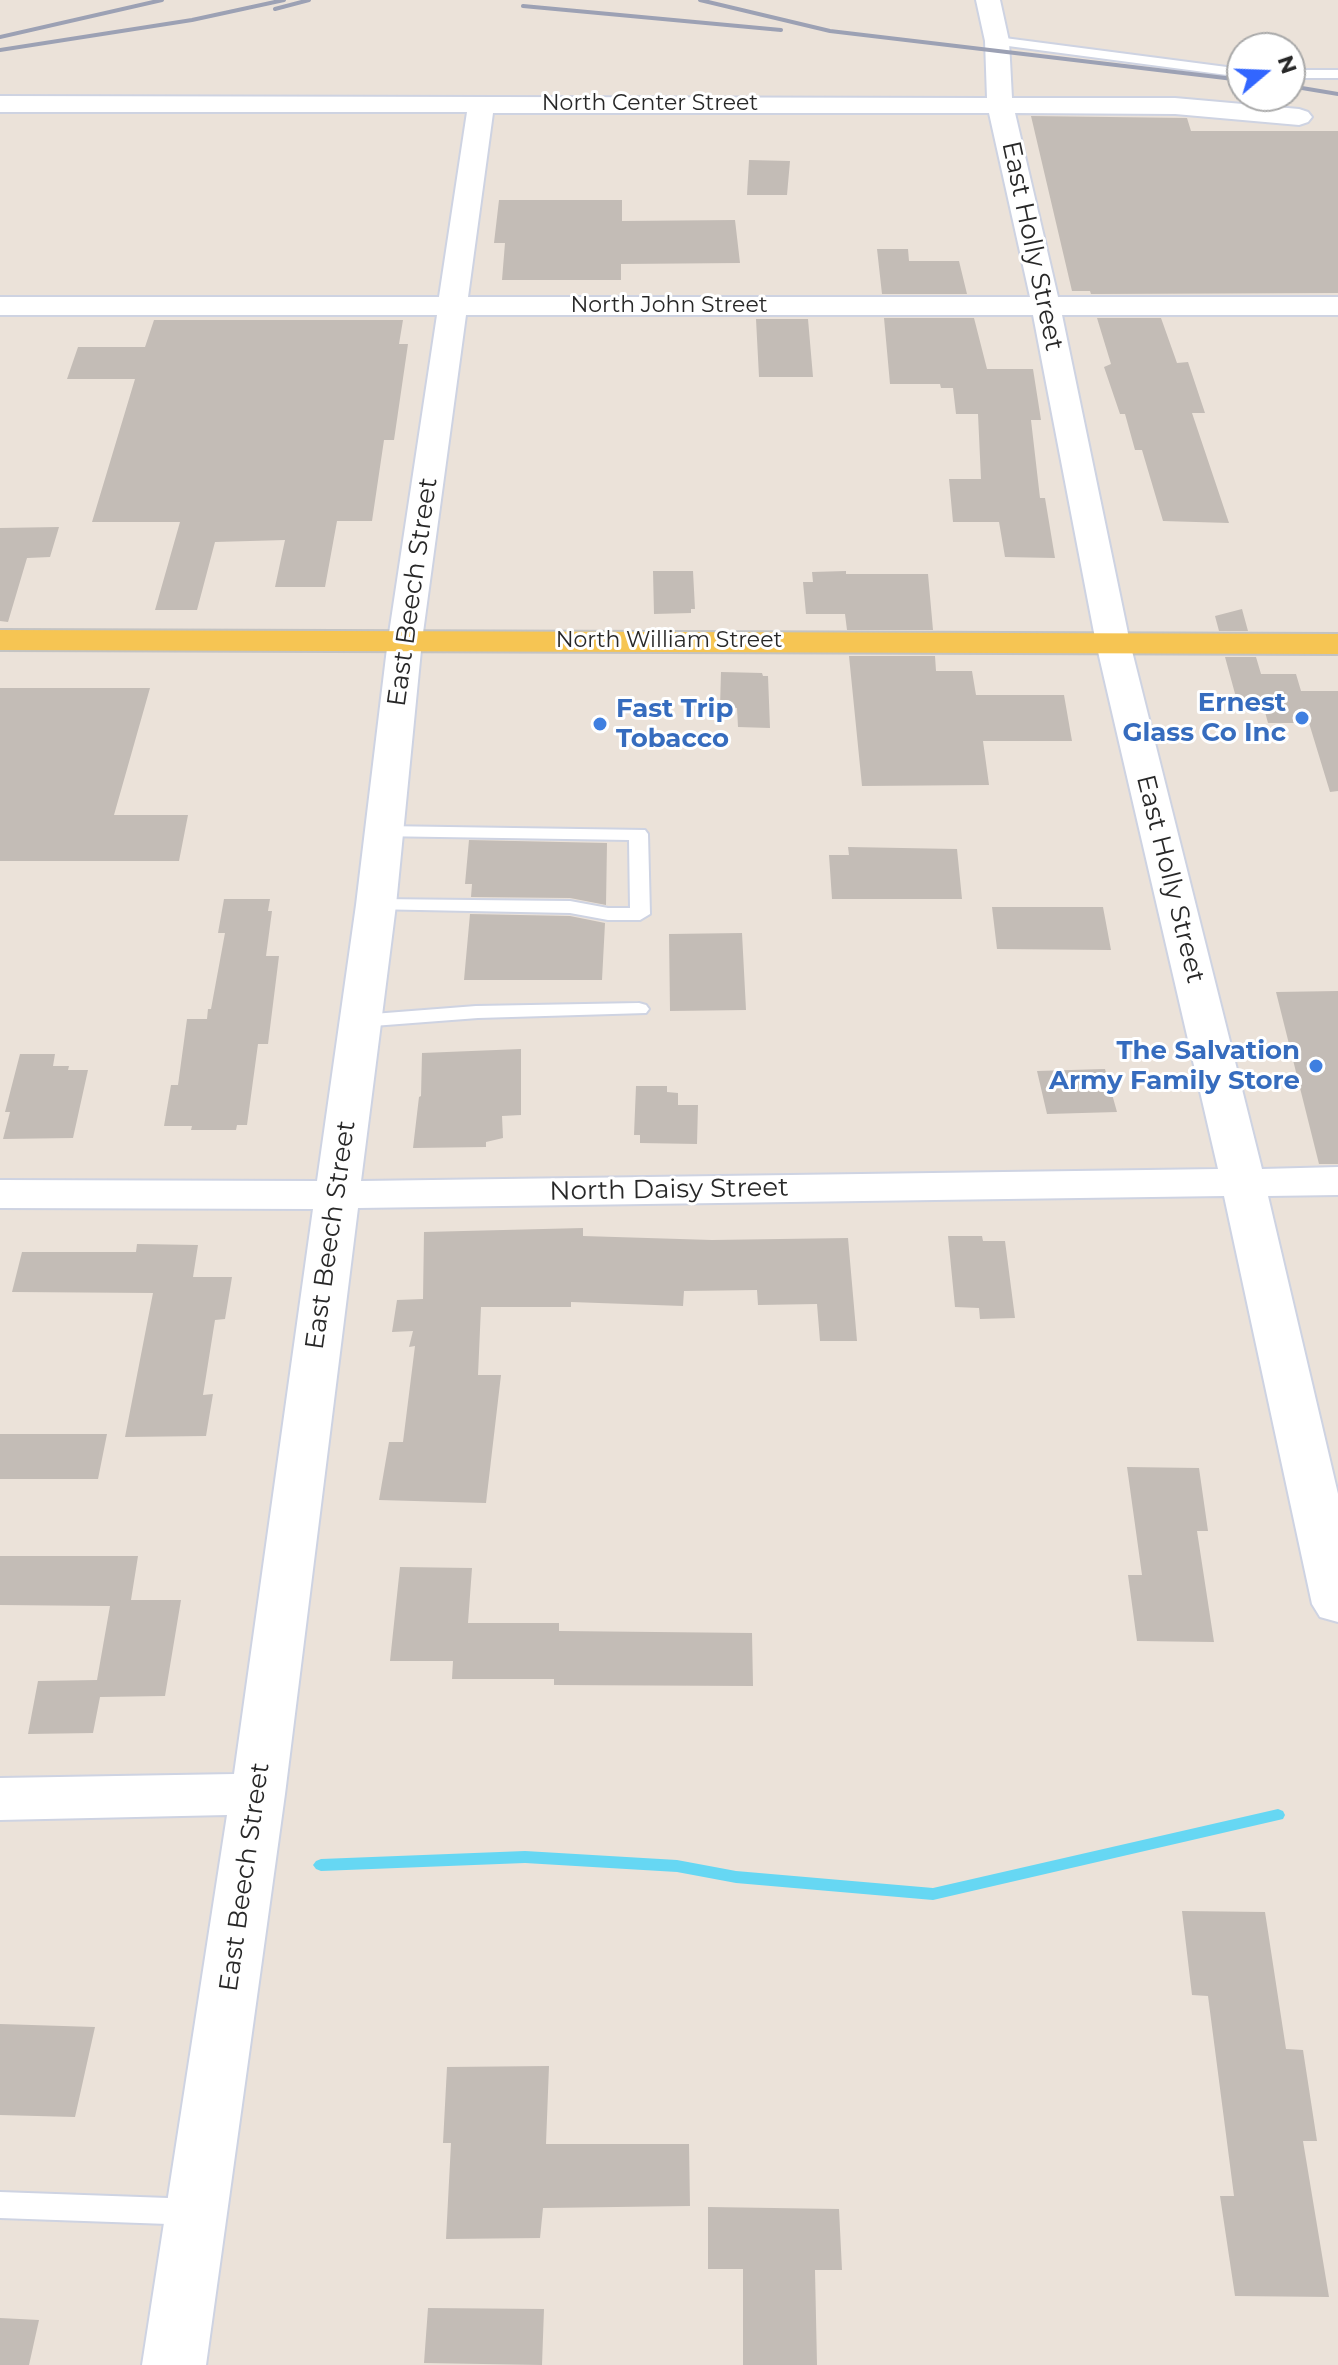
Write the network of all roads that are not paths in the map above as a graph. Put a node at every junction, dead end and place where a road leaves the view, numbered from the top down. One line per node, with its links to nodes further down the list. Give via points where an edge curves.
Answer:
1 (988, 0): 2 (street, East Holly Street)
2 (997, 41): 3 (lane); 8 (street, East Holly Street)
3 (1226, 71)
4 (1306, 74): 5 (lane)
5 (1338, 74)
6 (0, 104): 7 (street, North Center Street)
7 (481, 104): 8 (street, North Center Street); 11 (street, East Beech Street)
8 (1000, 105): 9 (street, North Center Street, via 1175,106); 12 (street, East Holly Street)
9 (1299, 117)
10 (0, 306): 11 (street, North John Street)
11 (453, 306): 12 (street, North John Street); 15 (street, East Beech Street)
12 (1046, 306): 13 (street, North John Street); 16 (street, East Holly Street)
13 (1338, 306)
14 (0, 640): 15 (main road, North William Street)
15 (405, 640): 16 (main road, North William Street); 18 (street, East Beech Street)
16 (1113, 643): 17 (main road, North William Street); 22 (street, East Holly Street)
17 (1338, 644)
18 (383, 832): 19 (street, East Beech Street); 19 (lane, via 638,834 640,914 570,907)
19 (376, 905): 21 (street, East Beech Street)
20 (639, 1009): 21 (lane, via 476,1012)
21 (360, 1021): 25 (street, East Beech Street)
22 (1243, 1181): 23 (street, North Daisy Street); 25 (street, North Daisy Street); 26 (street, East Holly Street)
23 (1338, 1181)
24 (0, 1194): 25 (street, North Daisy Street)
25 (336, 1195): 27 (street, East Beech Street)
26 (1338, 1604)
27 (258, 1794): 28 (street); 30 (street, East Beech Street)
28 (0, 1799)
29 (0, 2205): 30 (lane)
30 (197, 2212): 31 (street, East Beech Street)
31 (174, 2365)

